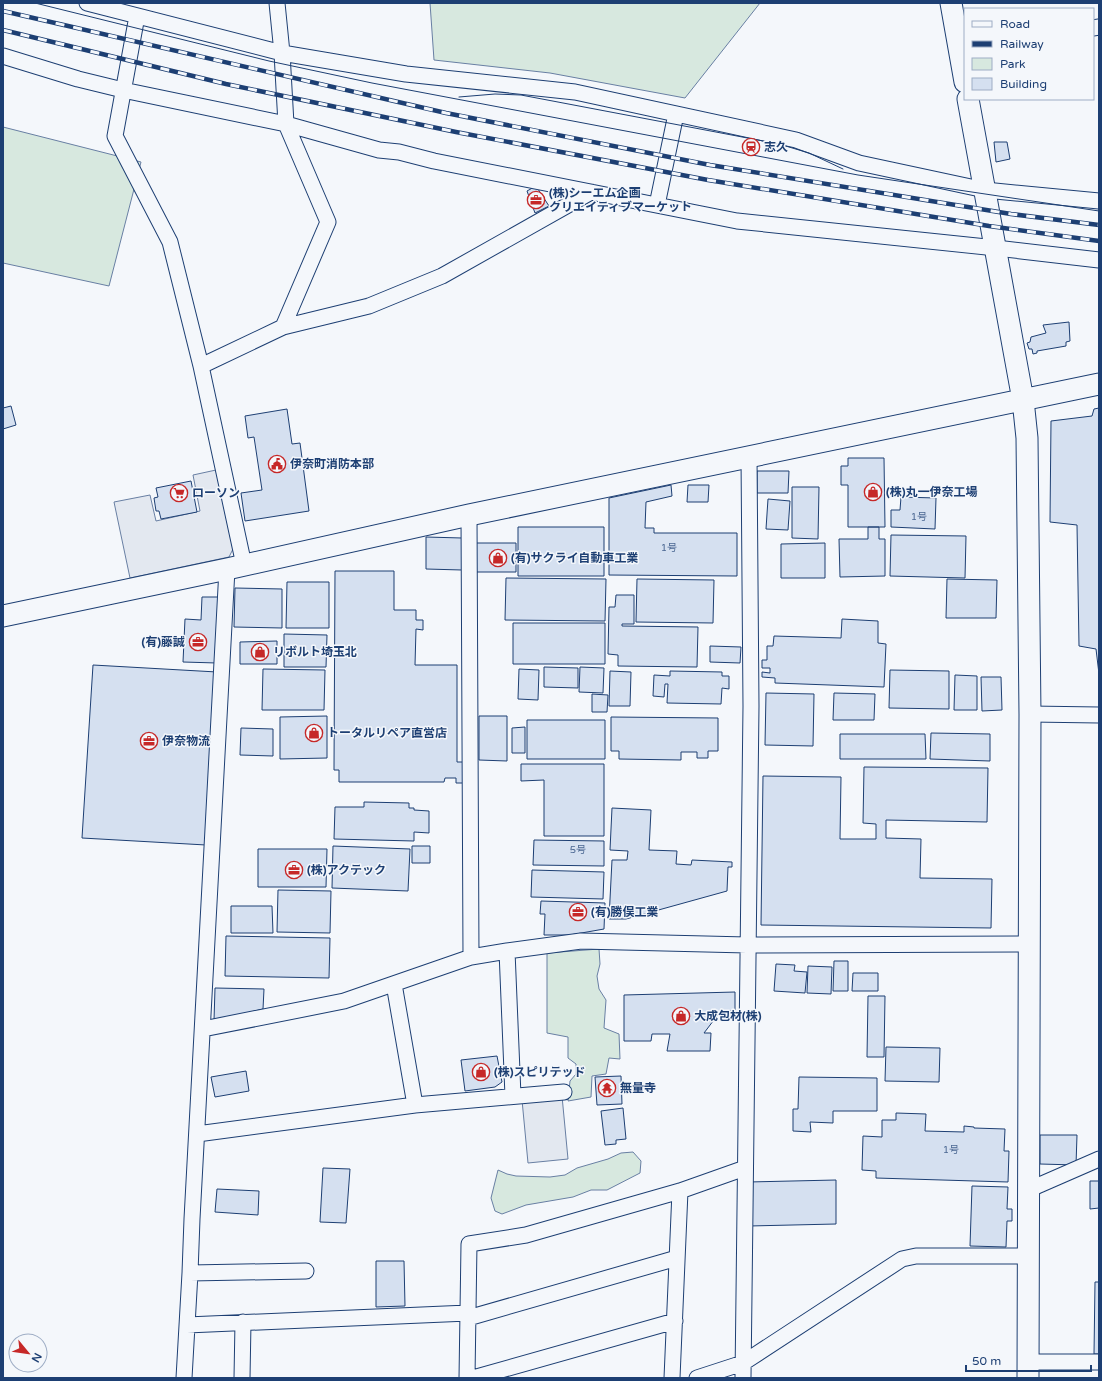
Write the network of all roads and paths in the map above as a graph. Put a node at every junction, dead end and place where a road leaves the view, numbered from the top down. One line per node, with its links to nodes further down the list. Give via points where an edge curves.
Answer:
1 (87, 3): 4 (street)
2 (277, 3): 6 (street)
3 (951, 3): 5 (street)
4 (137, 16): 6 (street); 9 (street)
5 (962, 49): 8 (street)
6 (282, 53): 11 (street, via 406,74 574,92); 12 (street)
7 (3, 56): 9 (street)
8 (964, 71)
9 (123, 90): 12 (street); 20 (street, via 115,136 170,242)
10 (968, 100): 13 (street)
11 (676, 114): 13 (street, via 796,140 859,162); 16 (street)
12 (286, 124): 14 (street, via 379,150); 19 (street, via 328,222)
13 (985, 190): 15 (street); 17 (street)
14 (591, 192): 16 (street); 19 (street, via 442,276 369,306)
15 (1099, 201)
16 (657, 205): 17 (street, via 737,221)
17 (996, 248): 18 (street); 22 (street)
18 (1099, 260)
19 (283, 327): 20 (street)
20 (201, 366): 25 (street)
21 (1099, 384): 22 (street)
22 (1023, 400): 23 (street); 27 (street, via 1027,438)
23 (749, 456): 24 (street); 30 (street, via 750,706)
24 (469, 515): 25 (street); 32 (street)
25 (236, 567): 26 (street); 34 (street)
26 (3, 616)
27 (1030, 714): 28 (street); 29 (street)
28 (1099, 715)
29 (1029, 944): 30 (street); 41 (street)
30 (747, 946): 31 (street, via 581,941); 40 (street)
31 (507, 951): 32 (street); 36 (street)
32 (472, 957): 33 (street)
33 (394, 984): 34 (street, via 344,1001); 37 (street)
34 (203, 1029): 38 (street)
35 (564, 1092): 36 (street)
36 (513, 1096): 37 (street)
37 (415, 1105): 38 (street)
38 (197, 1134): 46 (street)
39 (1099, 1159): 41 (street)
40 (745, 1168): 42 (street); 52 (street)
41 (1028, 1190): 43 (street)
42 (680, 1191): 44 (street); 47 (street, via 526,1235 469,1244)
43 (1028, 1256): 52 (street, via 916,1256 902,1259); 53 (street)
44 (677, 1258): 47 (street); 48 (street)
45 (306, 1271): 46 (street)
46 (190, 1273): 50 (street)
47 (468, 1315): 49 (street); 56 (street)
48 (675, 1321): 57 (street); 58 (street)
49 (243, 1322): 50 (street); 55 (street)
50 (187, 1325): 54 (street)
51 (1099, 1362): 53 (street)
52 (743, 1363): 59 (street); 60 (street)
53 (1028, 1370)
54 (184, 1378)
55 (242, 1378)
56 (467, 1378)
57 (473, 1378)
58 (672, 1378)
59 (697, 1378)
60 (743, 1378)

